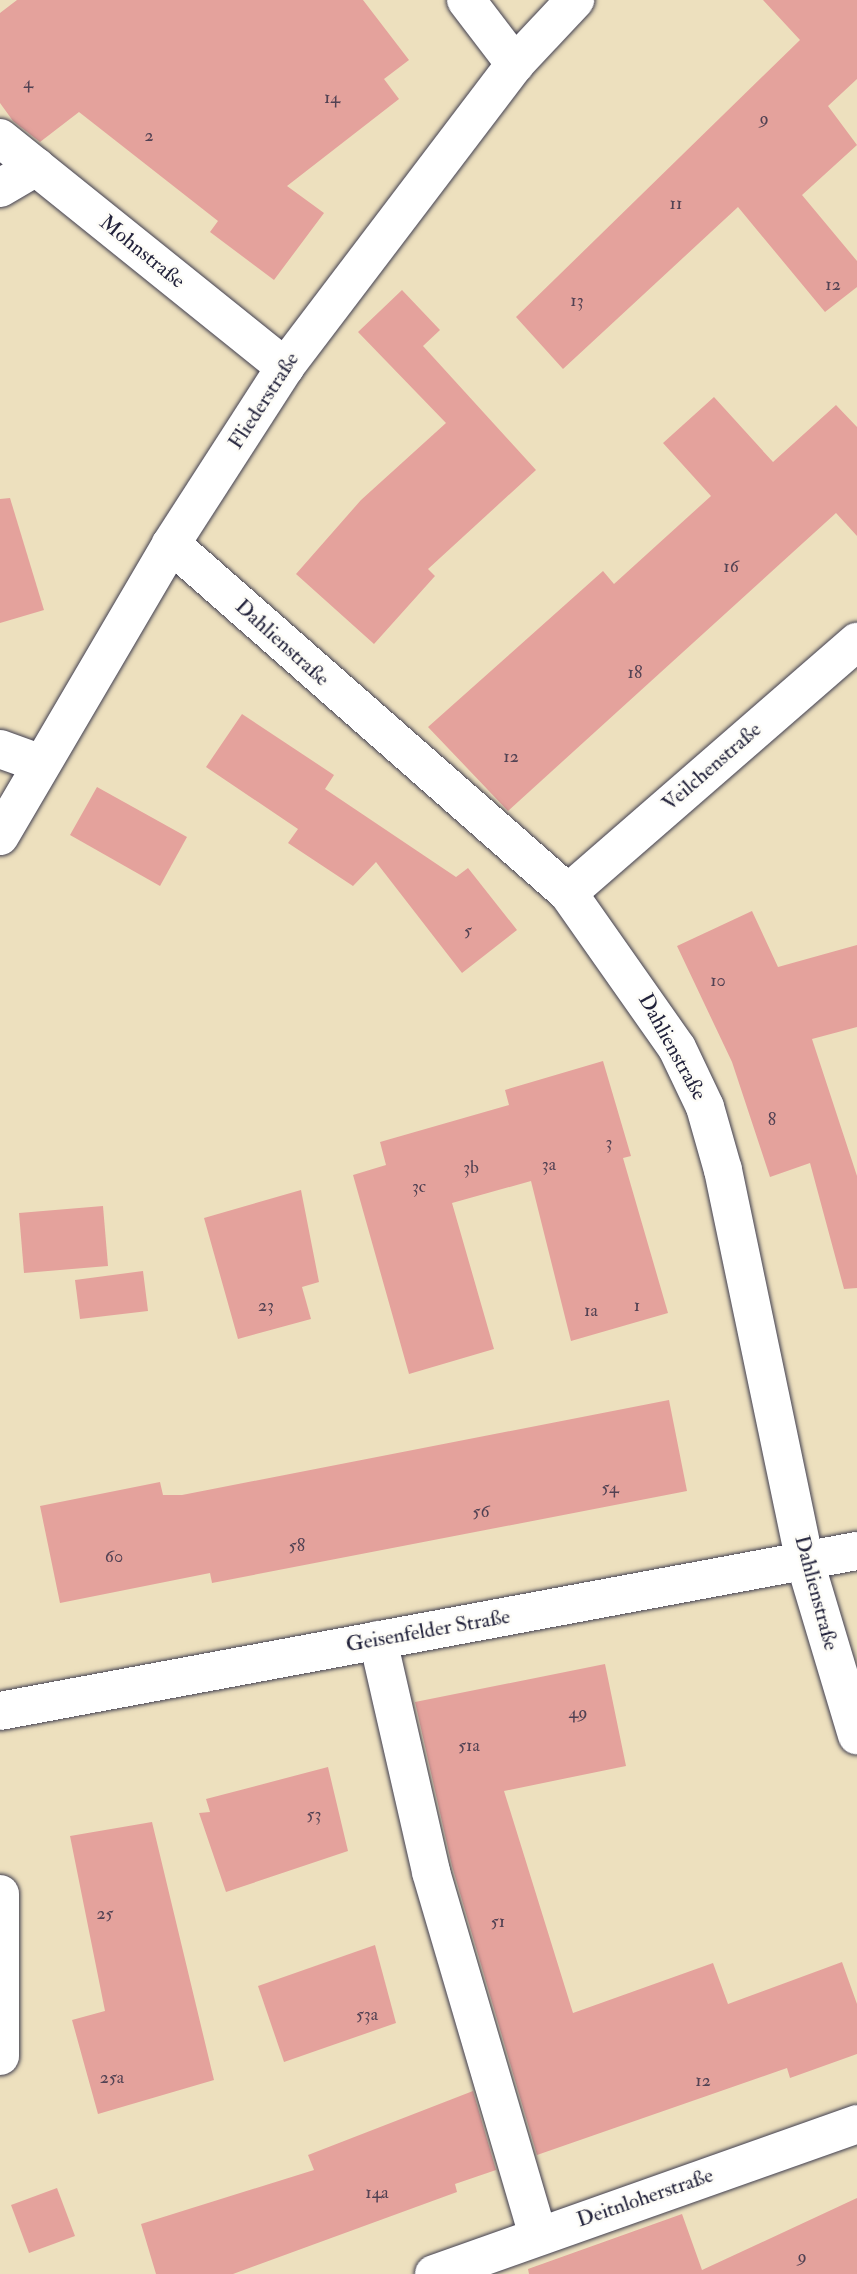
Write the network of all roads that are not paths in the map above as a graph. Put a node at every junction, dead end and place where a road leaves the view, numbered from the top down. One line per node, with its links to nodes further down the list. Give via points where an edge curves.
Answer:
1 (466, 0): 3 (street)
2 (575, 0): 3 (street, Fliederstraße)
3 (515, 64): 7 (street, Fliederstraße)
4 (0, 138): 5 (street, Mohnstraße)
5 (36, 167): 6 (street); 7 (street, Mohnstraße)
6 (0, 188)
7 (285, 367): 8 (street, Fliederstraße)
8 (171, 544): 11 (street, Fliederstraße); 13 (street, Dahlienstraße)
9 (857, 642): 13 (street, Veilchenstraße)
10 (0, 749): 11 (street)
11 (39, 763): 12 (street, Fliederstraße)
12 (0, 836)
13 (568, 893): 15 (street, Dahlienstraße, via 639,986 705,1107)
14 (857, 1551): 15 (street, Geisenfelder Straße)
15 (805, 1562): 16 (street, Geisenfelder Straße); 18 (street, Dahlienstraße)
16 (378, 1640): 17 (street, Geisenfelder Straße); 22 (street, via 430,1872)
17 (0, 1710)
18 (857, 1735)
19 (0, 1894): 20 (street)
20 (0, 2056)
21 (857, 2123): 22 (street, Deitnloherstraße)
22 (538, 2236): 23 (street, Deitnloherstraße)
23 (435, 2274)

